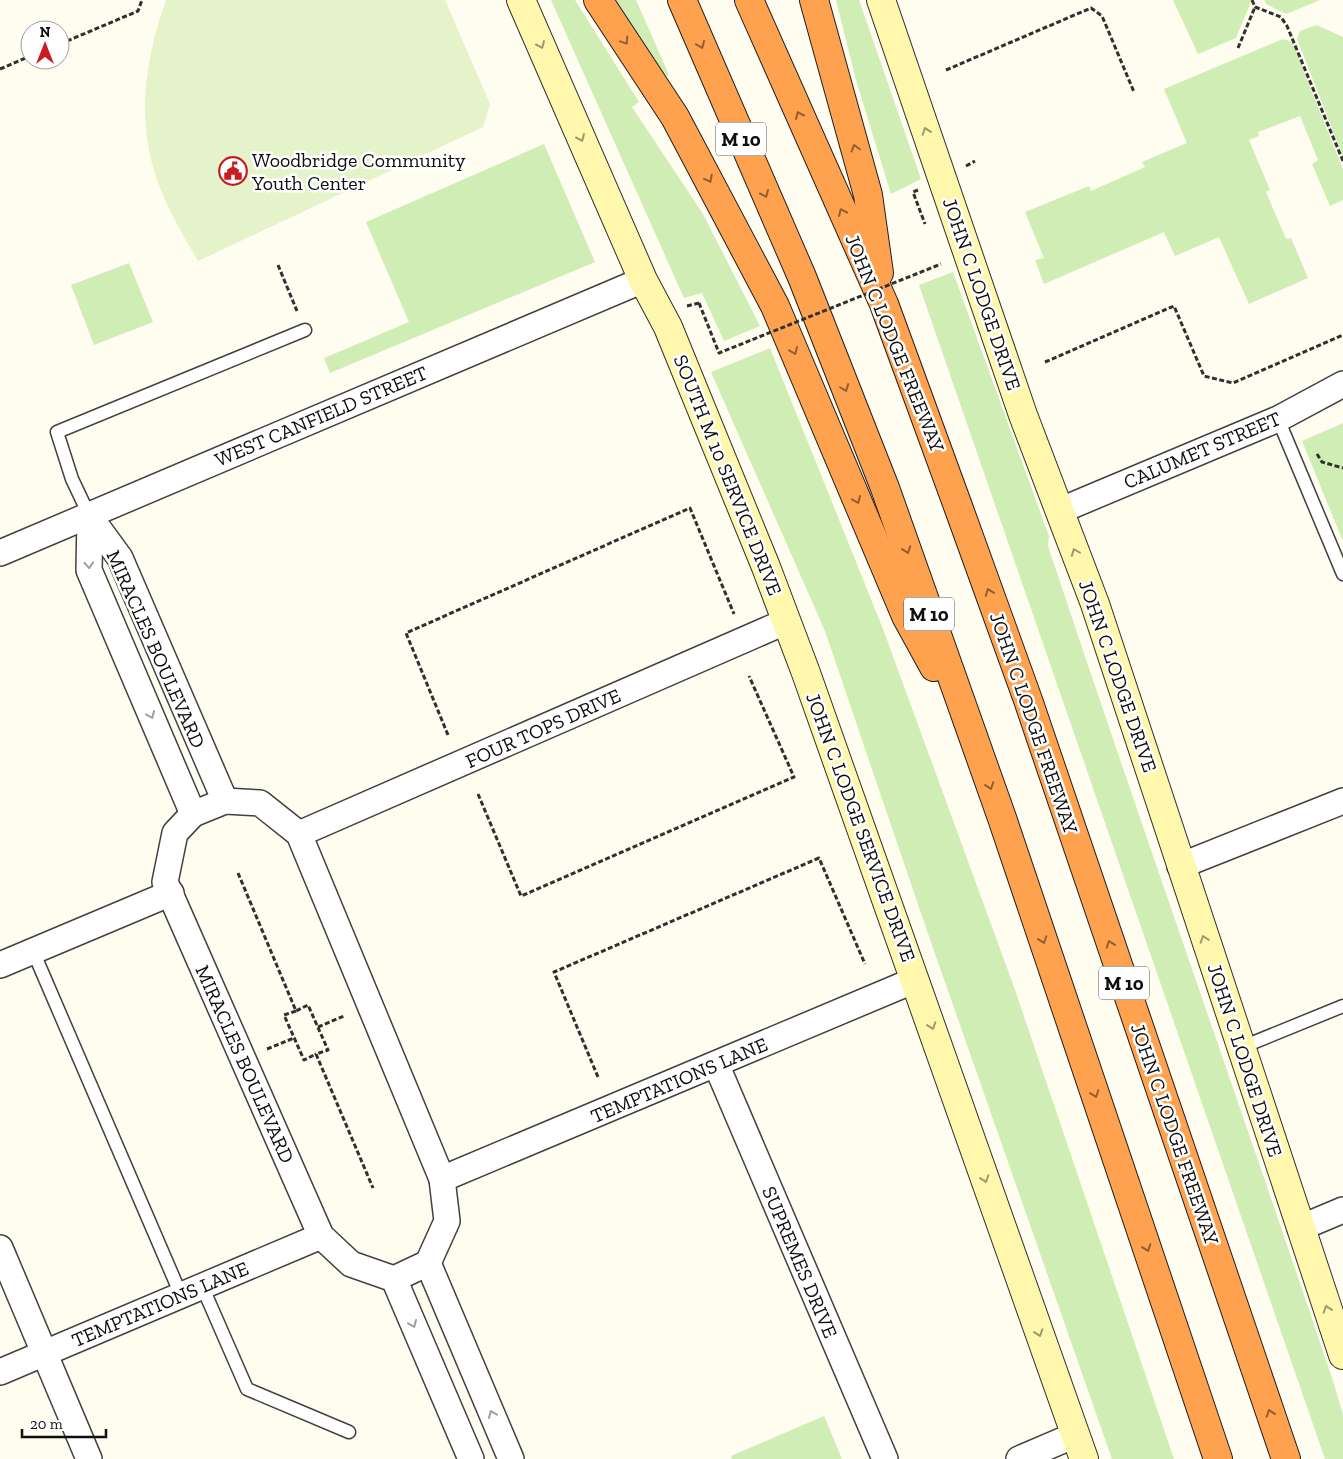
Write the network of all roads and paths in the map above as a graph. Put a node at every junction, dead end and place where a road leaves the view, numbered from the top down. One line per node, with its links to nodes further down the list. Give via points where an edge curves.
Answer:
1 (142, 0): 10 (path, via 138,11)
2 (521, 0): 19 (main road, one-way to 19)
3 (598, 0): 38 (highway, one-way to 38, via 675,116 770,297 906,616)
4 (682, 0): 38 (highway, M 10, one-way to 38, via 802,277 885,488)
5 (749, 0): 21 (highway, JOHN C LODGE FREEWAY / M 10, one-way to 5)
6 (814, 0): 21 (highway, one-way to 6, via 868,195)
7 (881, 0): 29 (main road, JOHN C LODGE DRIVE, one-way to 7)
8 (1252, 0): 9 (path)
9 (1255, 7): 11 (path); 16 (path, via 1281,17 1287,26)
10 (70, 40)
11 (1238, 48)
12 (20, 60): 13 (path)
13 (0, 69)
14 (946, 70): 15 (path, via 1091,8 1102,16)
15 (1134, 92)
16 (1343, 161)
17 (278, 264): 22 (path)
18 (941, 264): 20 (path, bridge, via 719,353)
19 (643, 280): 30 (street, WEST CANFIELD STREET, via 192,470); 34 (main road, SOUTH M 10 SERVICE DRIVE, via 668,327)
20 (699, 303)
21 (884, 304): 81 (highway, JOHN C LODGE FREEWAY / M 10, one-way to 21, via 1028,700)
22 (305, 330): 30 (lane, via 58,432 72,480)
23 (1343, 335): 24 (path, via 1233,383 1204,376 1174,306)
24 (1046, 362)
25 (1343, 384): 26 (street, CALUMET STREET)
26 (1278, 419): 29 (street, CALUMET STREET); 32 (lane)
27 (1315, 451): 28 (path, via 1322,462)
28 (1343, 468)
29 (1059, 511): 44 (main road, JOHN C LODGE DRIVE, one-way to 29, via 1098,612)
30 (90, 517): 31 (street, WEST CANFIELD STREET); 40 (street, MIRACLES BOULEVARD, via 120,558); 42 (street, MIRACLES BOULEVARD, one-way to 42, via 88,570)
31 (0, 553)
32 (1343, 574)
33 (734, 614): 37 (path, via 690,508 406,633)
34 (787, 621): 35 (main road, SOUTH M 10 SERVICE DRIVE); 43 (street, FOUR TOPS DRIVE)
35 (806, 674): 50 (main road, JOHN C LODGE SERVICE DRIVE)
36 (749, 676): 39 (path, via 794,777 521,896)
37 (448, 735)
38 (974, 740): 80 (highway, M 10, one-way to 80)
39 (478, 794)
40 (224, 801): 42 (street, MIRACLES BOULEVARD); 43 (street, MIRACLES BOULEVARD, via 260,803)
41 (1343, 801): 44 (street)
42 (193, 814): 46 (street, MIRACLES BOULEVARD, via 175,832 166,882)
43 (299, 834): 61 (street, MIRACLES BOULEVARD)
44 (1180, 866): 56 (main road, JOHN C LODGE DRIVE, one-way to 44)
45 (238, 873): 52 (path)
46 (171, 893): 47 (street); 65 (street, MIRACLES BOULEVARD)
47 (33, 951): 49 (street); 69 (lane)
48 (865, 964): 60 (path, via 819,858 554,972)
49 (0, 965)
50 (915, 980): 59 (street, TEMPTATIONS LANE); 74 (main road, one-way to 74)
51 (1343, 1006): 56 (lane)
52 (296, 1011): 54 (path, via 308,1005); 55 (path, via 284,1015)
53 (344, 1016): 54 (path)
54 (318, 1026): 58 (path, via 328,1050)
55 (294, 1038): 57 (path); 58 (path, via 304,1060)
56 (1240, 1048): 64 (main road, JOHN C LODGE DRIVE)
57 (266, 1050)
58 (316, 1054): 62 (path)
59 (716, 1064): 61 (street, TEMPTATIONS LANE); 78 (street, SUPREMES DRIVE)
60 (598, 1077)
61 (442, 1179): 67 (street, MIRACLES BOULEVARD, via 447,1222)
62 (373, 1188)
63 (1343, 1210): 64 (street)
64 (1300, 1228): 71 (main road, JOHN C LODGE DRIVE, one-way to 64)
65 (321, 1236): 68 (street, MIRACLES BOULEVARD, via 351,1264); 69 (street, TEMPTATIONS LANE)
66 (0, 1248): 70 (street)
67 (428, 1263): 68 (street); 77 (street, one-way to 67)
68 (394, 1279): 76 (street, one-way to 76)
69 (192, 1291): 70 (street, TEMPTATIONS LANE); 73 (lane, via 247,1389)
70 (44, 1353): 72 (street, TEMPTATIONS LANE); 75 (street)
71 (1343, 1355)
72 (0, 1372)
73 (349, 1432)
74 (1079, 1447): 79 (street)
75 (89, 1459)
76 (471, 1459)
77 (511, 1459)
78 (884, 1459)
79 (1019, 1459)
80 (1218, 1459)
81 (1286, 1459)

